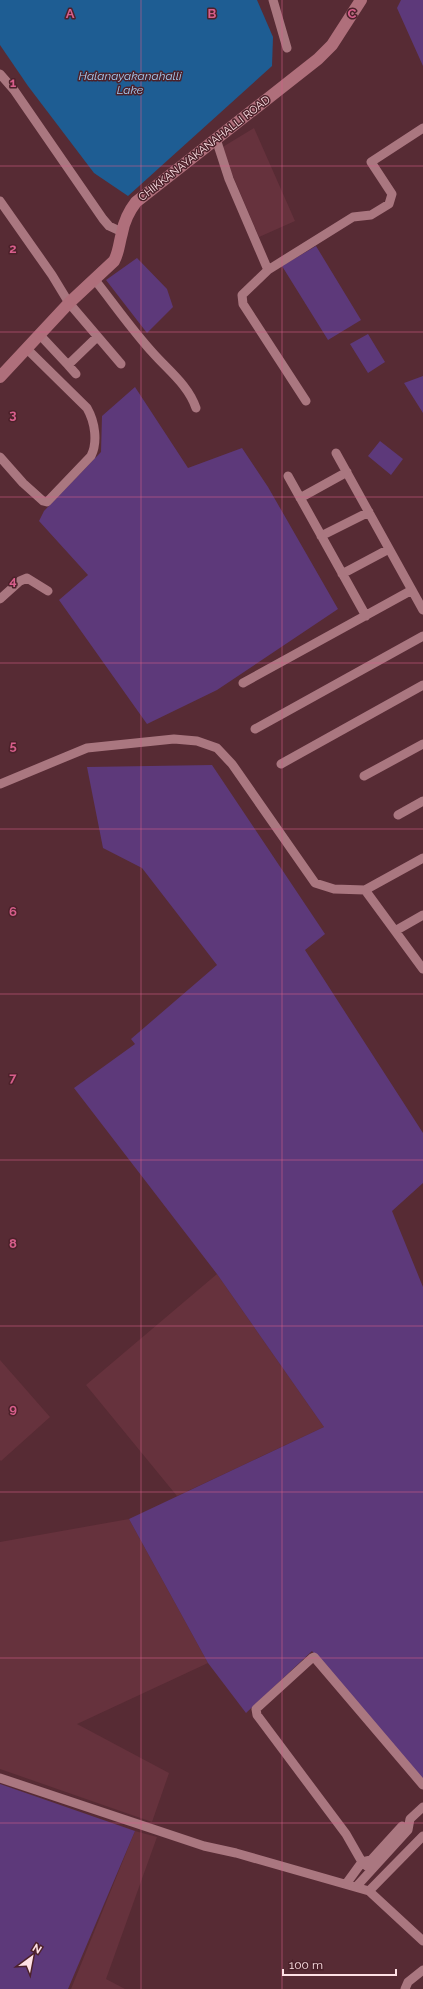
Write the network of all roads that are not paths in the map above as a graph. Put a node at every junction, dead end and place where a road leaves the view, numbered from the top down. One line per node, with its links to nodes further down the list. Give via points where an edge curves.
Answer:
1 (273, 0): 3 (street)
2 (361, 0): 6 (main road, CHIKKANAYAKANAHALLI ROAD, via 327,50)
3 (287, 48)
4 (0, 74): 8 (street, via 14,90 103,219 109,226)
5 (423, 128): 9 (street, via 371,162 392,194 389,204 371,215 353,217)
6 (216, 140): 8 (main road, CHIKKANAYAKANAHALLI ROAD, via 136,202 129,212); 9 (street, via 229,179)
7 (0, 201): 11 (street)
8 (122, 232): 10 (main road, CHIKKANAYAKANAHALLI ROAD, via 114,261)
9 (268, 270): 19 (street, via 242,295 243,304)
10 (95, 280): 11 (main road, CHIKKANAYAKANAHALLI ROAD); 20 (street, via 152,352 186,388)
11 (69, 303): 12 (main road, CHIKKANAYAKANAHALLI ROAD); 13 (street)
12 (39, 334): 14 (main road, CHIKKANAYAKANAHALLI ROAD); 16 (street)
13 (97, 337): 15 (street); 16 (street)
14 (26, 348): 18 (main road, CHIKKANAYAKANAHALLI ROAD); 22 (street, via 87,408 92,421 94,450 47,502 23,483)
15 (121, 364)
16 (68, 365): 17 (street)
17 (76, 374)
18 (0, 377)
19 (306, 401)
20 (196, 408)
21 (336, 452): 23 (street)
22 (0, 457)
23 (347, 472): 25 (street); 26 (street)
24 (288, 476): 25 (street)
25 (300, 498): 27 (street)
26 (369, 512): 27 (street); 28 (street)
27 (321, 536): 29 (street)
28 (389, 548): 29 (street); 30 (street)
29 (342, 574): 34 (street)
30 (412, 590): 33 (street); 34 (street)
31 (48, 591): 32 (street, via 27,578)
32 (2, 594)
33 (423, 610)
34 (366, 616): 36 (street)
35 (423, 636): 38 (street)
36 (243, 683)
37 (423, 685): 40 (street)
38 (255, 729)
39 (423, 744): 41 (street)
40 (281, 764)
41 (364, 776)
42 (0, 784): 46 (street, via 87,748 174,739 197,741 217,748 232,764 314,883 334,889)
43 (423, 801): 44 (street)
44 (398, 814)
45 (423, 858): 46 (street)
46 (365, 890): 48 (street)
47 (423, 915): 48 (street)
48 (395, 931): 49 (street)
49 (423, 967)
50 (0, 1778): 57 (street, via 204,1846)
51 (423, 1785): 55 (street, via 314,1657 257,1706 257,1714 346,1834)
52 (423, 1807): 56 (street, via 410,1819 408,1830)
53 (402, 1826): 55 (street, via 371,1860)
54 (423, 1836): 59 (street)
55 (362, 1862): 56 (street); 57 (street)
56 (371, 1870): 58 (street)
57 (346, 1884): 58 (street)
58 (356, 1887): 59 (street)
59 (368, 1891): 60 (street)
60 (423, 1940)
61 (423, 1970): 62 (street, via 408,1982)
62 (405, 1989)

